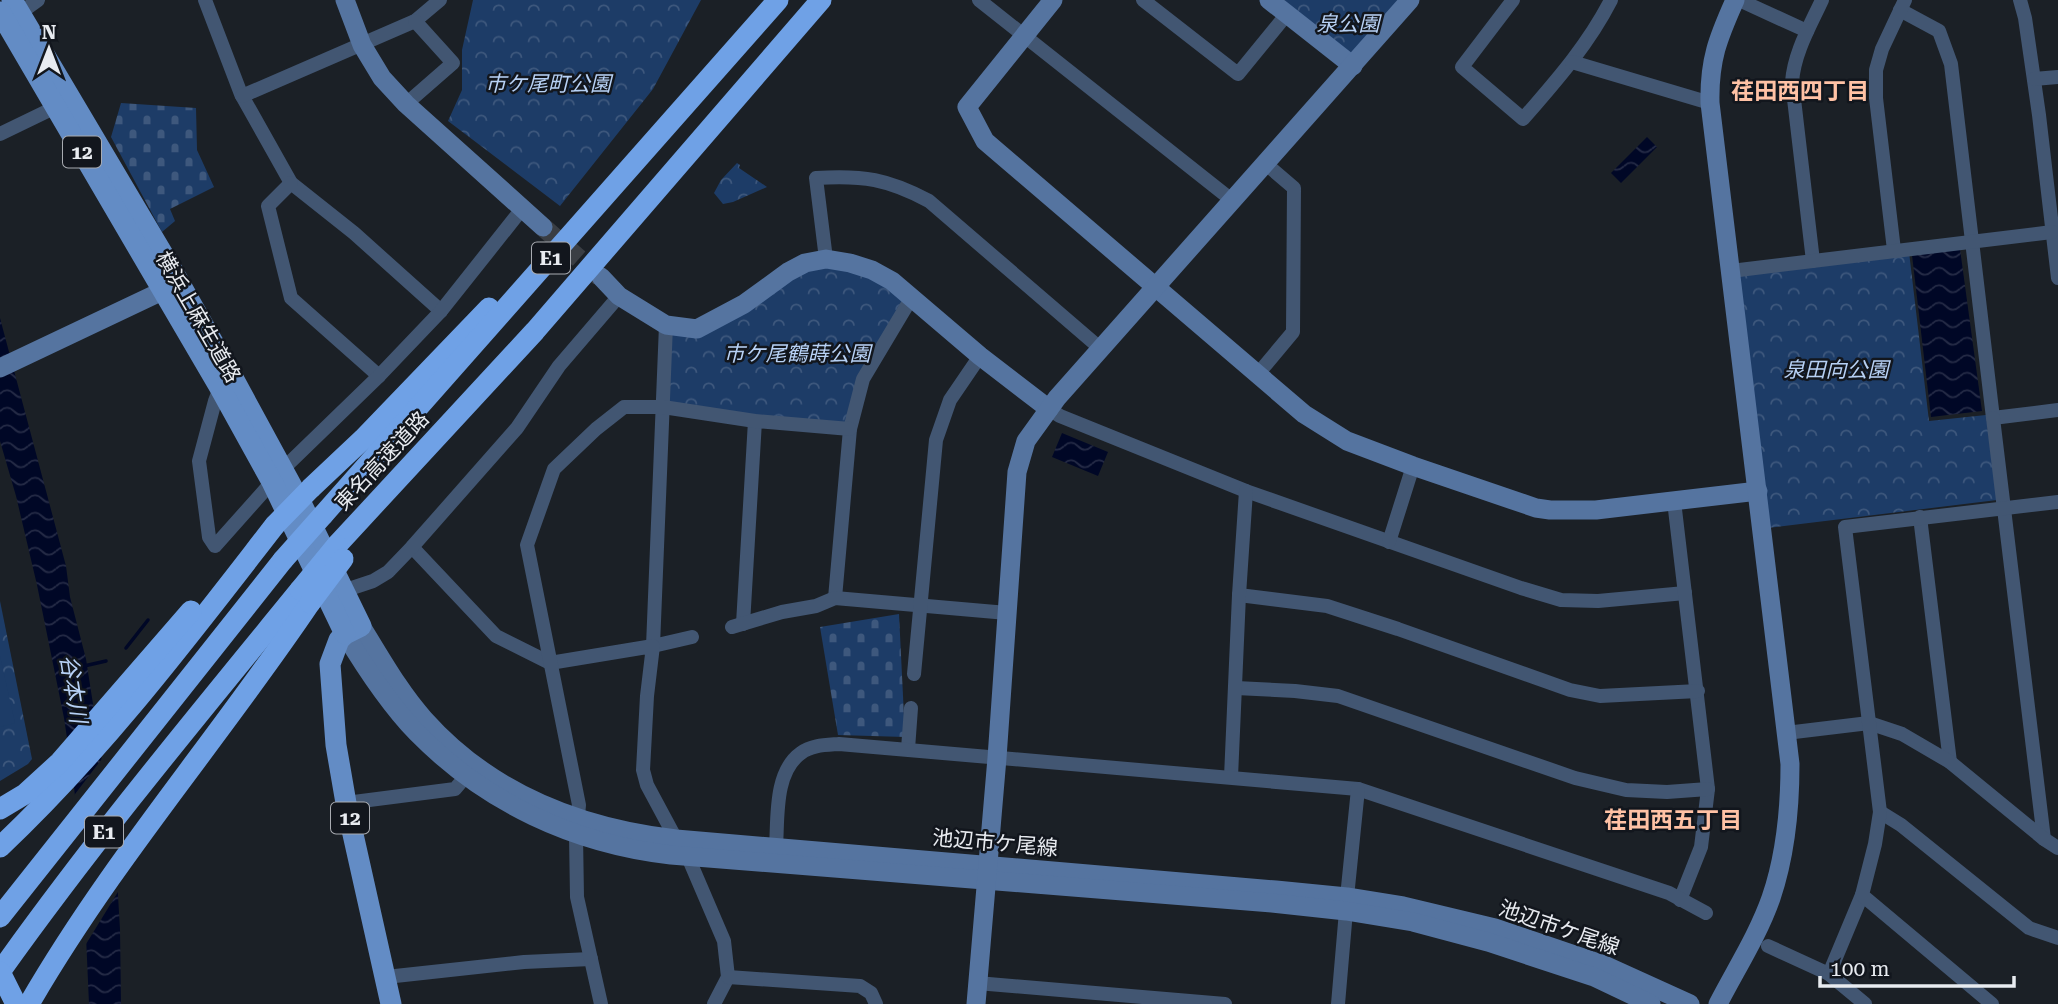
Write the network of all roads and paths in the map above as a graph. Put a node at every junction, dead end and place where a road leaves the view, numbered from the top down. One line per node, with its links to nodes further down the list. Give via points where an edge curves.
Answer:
1 (37, 0): 18 (street)
2 (205, 0): 28 (street)
3 (345, 0): 23 (street)
4 (440, 0): 20 (street)
5 (778, 0): 33 (highway, 東名高速道路 / E1)
6 (821, 0): 78 (highway, 東名高速道路 / E1, bridge)
7 (979, 0): 22 (street)
8 (1053, 0): 22 (street)
9 (1143, 0): 19 (street, via 1238,74)
10 (1269, 0): 19 (street)
11 (1410, 0): 25 (street)
12 (1513, 0): 24 (street, via 1462,67 1523,119)
13 (1611, 0): 24 (street)
14 (1737, 0): 21 (street); 30 (street, via 1713,54)
15 (1822, 0): 21 (street)
16 (2020, 0): 27 (street)
17 (1903, 5): 40 (street, via 1939,31 1951,64); 41 (street, via 1875,71)
18 (11, 8): 29 (main road, 横浜上麻生道路 / 12)
19 (1287, 14): 25 (street)
20 (415, 21): 23 (street); 31 (street, via 453,63)
21 (1807, 31): 43 (street, via 1792,82)
22 (1024, 36): 36 (street); 48 (street, via 967,107 985,141)
23 (362, 45): 28 (street); 31 (street, via 382,78)
24 (1572, 62): 30 (street)
25 (1353, 66): 34 (street)
26 (2058, 77): 27 (street)
27 (2034, 79): 39 (street)
28 (242, 96): 35 (street)
29 (63, 103): 32 (street); 47 (main road, 横浜上麻生道路 / 12)
30 (1710, 103): 44 (street)
31 (406, 104): 37 (street)
32 (0, 134)
33 (633, 162): 82 (highway, bridge, via 275,525); 118 (highway, 東名高速道路 / E1, bridge, via 283,560)
34 (1266, 164): 36 (street); 56 (street, via 1294,188 1293,332)
35 (291, 183): 51 (street); 57 (street, via 268,206 291,298)
36 (1233, 201): 48 (street)
37 (523, 209): 38 (street); 51 (street)
38 (543, 227)
39 (2052, 232): 40 (street); 46 (street)
40 (1973, 241): 41 (street); 62 (street)
41 (1894, 250): 43 (street)
42 (826, 259): 50 (street, via 872,270); 52 (street, via 805,262 744,304 696,329); 53 (street, via 816,178 848,176 905,188 929,201)
43 (1813, 261): 44 (street)
44 (1731, 271): 68 (street)
45 (601, 277): 49 (street)
46 (2058, 278)
47 (171, 287): 55 (street); 58 (main road, 横浜上麻生道路 / 12); 66 (main road, 横浜上麻生道路 / 12)
48 (1156, 288): 53 (street); 56 (street)
49 (619, 296): 52 (street); 74 (street, via 559,366 517,428)
50 (912, 297): 54 (street); 64 (street, via 863,379)
51 (441, 310): 57 (street)
52 (666, 325): 59 (street)
53 (1101, 349): 60 (street)
54 (980, 356): 60 (street); 80 (street, via 950,400 936,440)
55 (0, 368)
56 (1257, 375): 65 (street, via 1304,414 1347,441)
57 (379, 376): 66 (street)
58 (220, 388): 66 (main road, 横浜上麻生道路 / 12); 66 (street, via 199,461 209,537 215,546)
59 (663, 407): 63 (street); 85 (street); 86 (street, via 624,407 554,470 527,545)
60 (1049, 409): 67 (street); 81 (street, via 1026,441 1017,472)
61 (2058, 410): 62 (street)
62 (1993, 418): 71 (street)
63 (755, 421): 64 (street); 79 (street, via 737,625)
64 (850, 429): 79 (street)
65 (1413, 466): 69 (street, via 1550,510); 73 (street)
66 (278, 476): 75 (main road, 横浜上麻生道路 / 12); 83 (main road, 横浜上麻生道路 / 12)
67 (1246, 491): 73 (street); 77 (street)
68 (1758, 491): 69 (street); 92 (street)
69 (1674, 501): 76 (street)
70 (2058, 502): 71 (street)
71 (2005, 508): 72 (street); 107 (street)
72 (1920, 517): 91 (street, via 1845,527); 95 (street)
73 (1389, 542): 76 (street, via 1561,600)
74 (412, 547): 75 (street, via 388,572); 86 (street, via 496,636)
75 (343, 591): 83 (main road, 横浜上麻生道路 / 12)
76 (1685, 593): 89 (street)
77 (1239, 595): 88 (street); 89 (street, via 1327,606 1570,690 1600,696)
78 (305, 596): 116 (highway, via 286,639); 122 (highway, 東名高速道路 / E1, via 159,762)
79 (835, 598): 80 (street)
80 (920, 604): 81 (street); 87 (street)
81 (1007, 613): 94 (street)
82 (196, 616): 103 (highway, bridge, via 60,762 25,794); 108 (highway, via 108,734)
83 (353, 630): 96 (street, 池辺市ケ尾線, via 394,706); 102 (main road, 12, via 339,640 330,664); 105 (street, 池辺市ケ尾線, via 442,738 514,792)
84 (692, 637): 85 (street)
85 (653, 646): 86 (street); 106 (street, via 643,770)
86 (550, 663): 105 (street, via 579,806)
87 (914, 674)
88 (1236, 688): 97 (street); 100 (street, via 1338,696 1575,778 1626,790)
89 (1698, 691): 100 (street)
90 (911, 708): 93 (street)
91 (1869, 723): 92 (street); 95 (street, via 1902,734); 104 (street)
92 (1786, 733): 140 (street, via 1790,795 1777,878 1753,939)
93 (908, 749): 94 (street); 109 (street, via 839,744 802,751 789,764 783,782)
94 (997, 758): 97 (street); 112 (street)
95 (1950, 762): 107 (street)
96 (466, 776): 102 (street, via 455,789); 105 (street, 池辺市ケ尾線, via 531,816)
97 (1231, 777): 99 (street)
98 (46, 787): 101 (street)
99 (1358, 789): 114 (street); 115 (street)
100 (1708, 789): 114 (street, via 1702,847)
101 (0, 794)
102 (346, 803): 125 (main road, 12)
103 (0, 809)
104 (1880, 812): 113 (street); 119 (street, via 2029,928)
105 (577, 827): 106 (street, 池辺市ケ尾線); 111 (street, 池辺市ケ尾線, via 632,850); 121 (street, via 577,897)
106 (676, 839): 109 (street, 池辺市ケ尾線); 111 (street)
107 (2044, 839): 110 (street)
108 (0, 847)
109 (776, 847): 112 (street, 池辺市ケ尾線)
110 (2058, 848)
111 (688, 857): 112 (street, 池辺市ケ尾線); 124 (street, via 724,942)
112 (987, 873): 115 (street, 池辺市ケ尾線, via 1272,903); 126 (street)
113 (1862, 895): 123 (street); 142 (street)
114 (1680, 900): 117 (street)
115 (1346, 904): 137 (street); 138 (street, 池辺市ケ尾線, via 1488,942 1594,977); 139 (street, 池辺市ケ尾線, via 1403,906 1495,928 1604,965)
116 (92, 906): 129 (highway); 130 (highway)
117 (1706, 913)
118 (0, 917)
119 (2058, 939)
120 (1768, 946): 123 (street)
121 (591, 959): 125 (street); 132 (street)
122 (0, 972): 128 (highway, bridge)
123 (1829, 974): 141 (street)
124 (728, 976): 133 (street); 134 (street, via 860,986 872,993)
125 (386, 977): 131 (main road, 12)
126 (977, 983): 127 (street); 135 (street)
127 (1205, 1003): 136 (street)
128 (16, 1004)
129 (29, 1004)
130 (44, 1004)
131 (391, 1004)
132 (601, 1004)
133 (714, 1004)
134 (876, 1004)
135 (976, 1004)
136 (1225, 1004)
137 (1338, 1004)
138 (1651, 1004)
139 (1690, 1004)
140 (1718, 1004)
141 (1865, 1004)
142 (1992, 1004)

